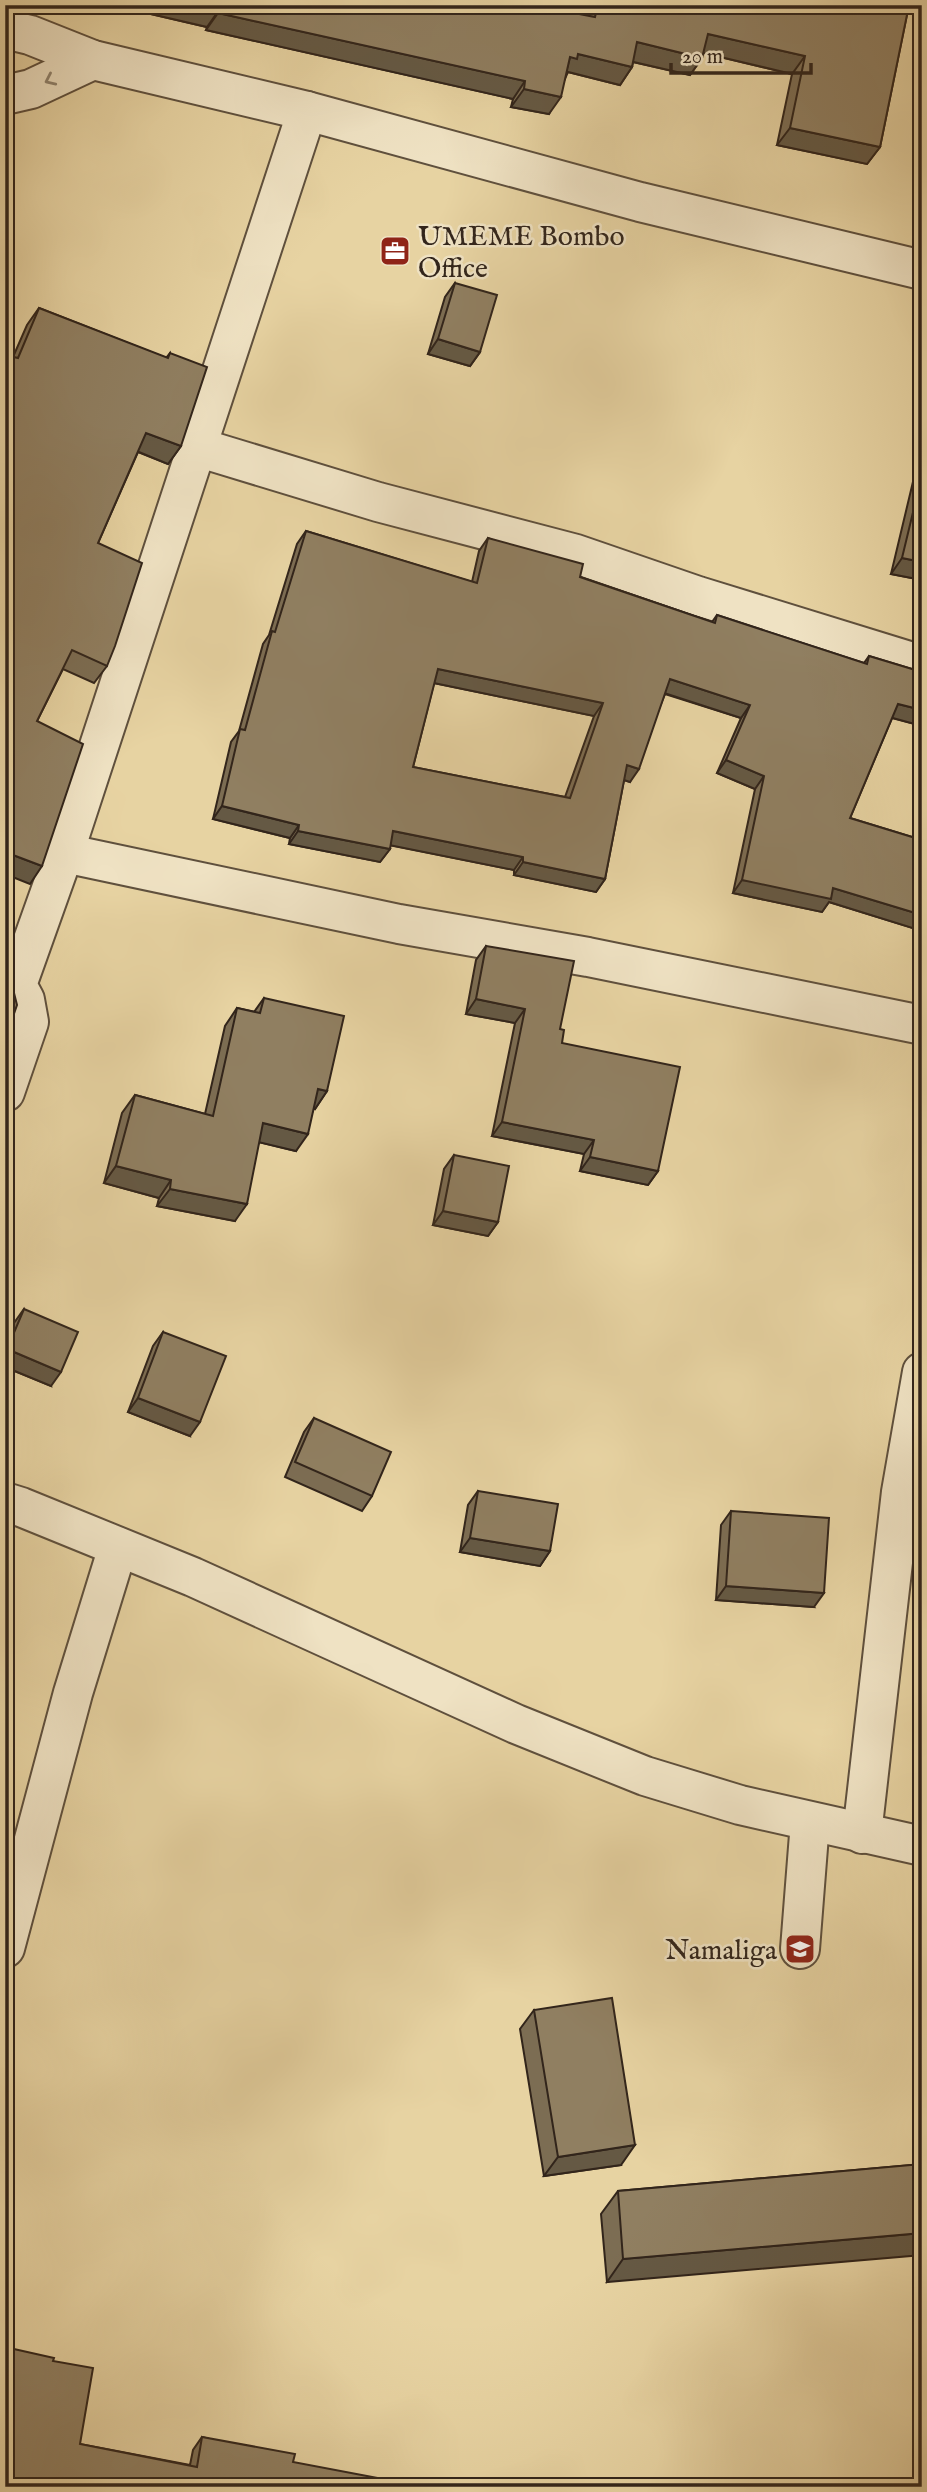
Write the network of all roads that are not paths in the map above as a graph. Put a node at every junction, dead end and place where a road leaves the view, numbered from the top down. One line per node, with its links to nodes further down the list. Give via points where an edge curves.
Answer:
1 (5, 29): 2 (street, via 30,34)
2 (93, 60): 3 (street, one-way to 3, via 31,89); 4 (street)
3 (5, 95)
4 (307, 111): 5 (street, via 640,202); 6 (street)
5 (922, 270)
6 (197, 447): 7 (street, via 378,502 576,554); 8 (street)
7 (922, 665)
8 (64, 853): 9 (street, via 399,924); 10 (street, via 17,985 29,1022)
9 (922, 1025)
10 (5, 1093)
11 (922, 1372): 15 (street, via 901,1492)
12 (5, 1502): 13 (street)
13 (118, 1547): 14 (street, via 516,1724 645,1776); 17 (street, via 73,1693)
14 (810, 1822): 15 (street); 18 (street)
15 (862, 1834): 16 (street)
16 (922, 1846)
17 (5, 1948)
18 (800, 1949)

